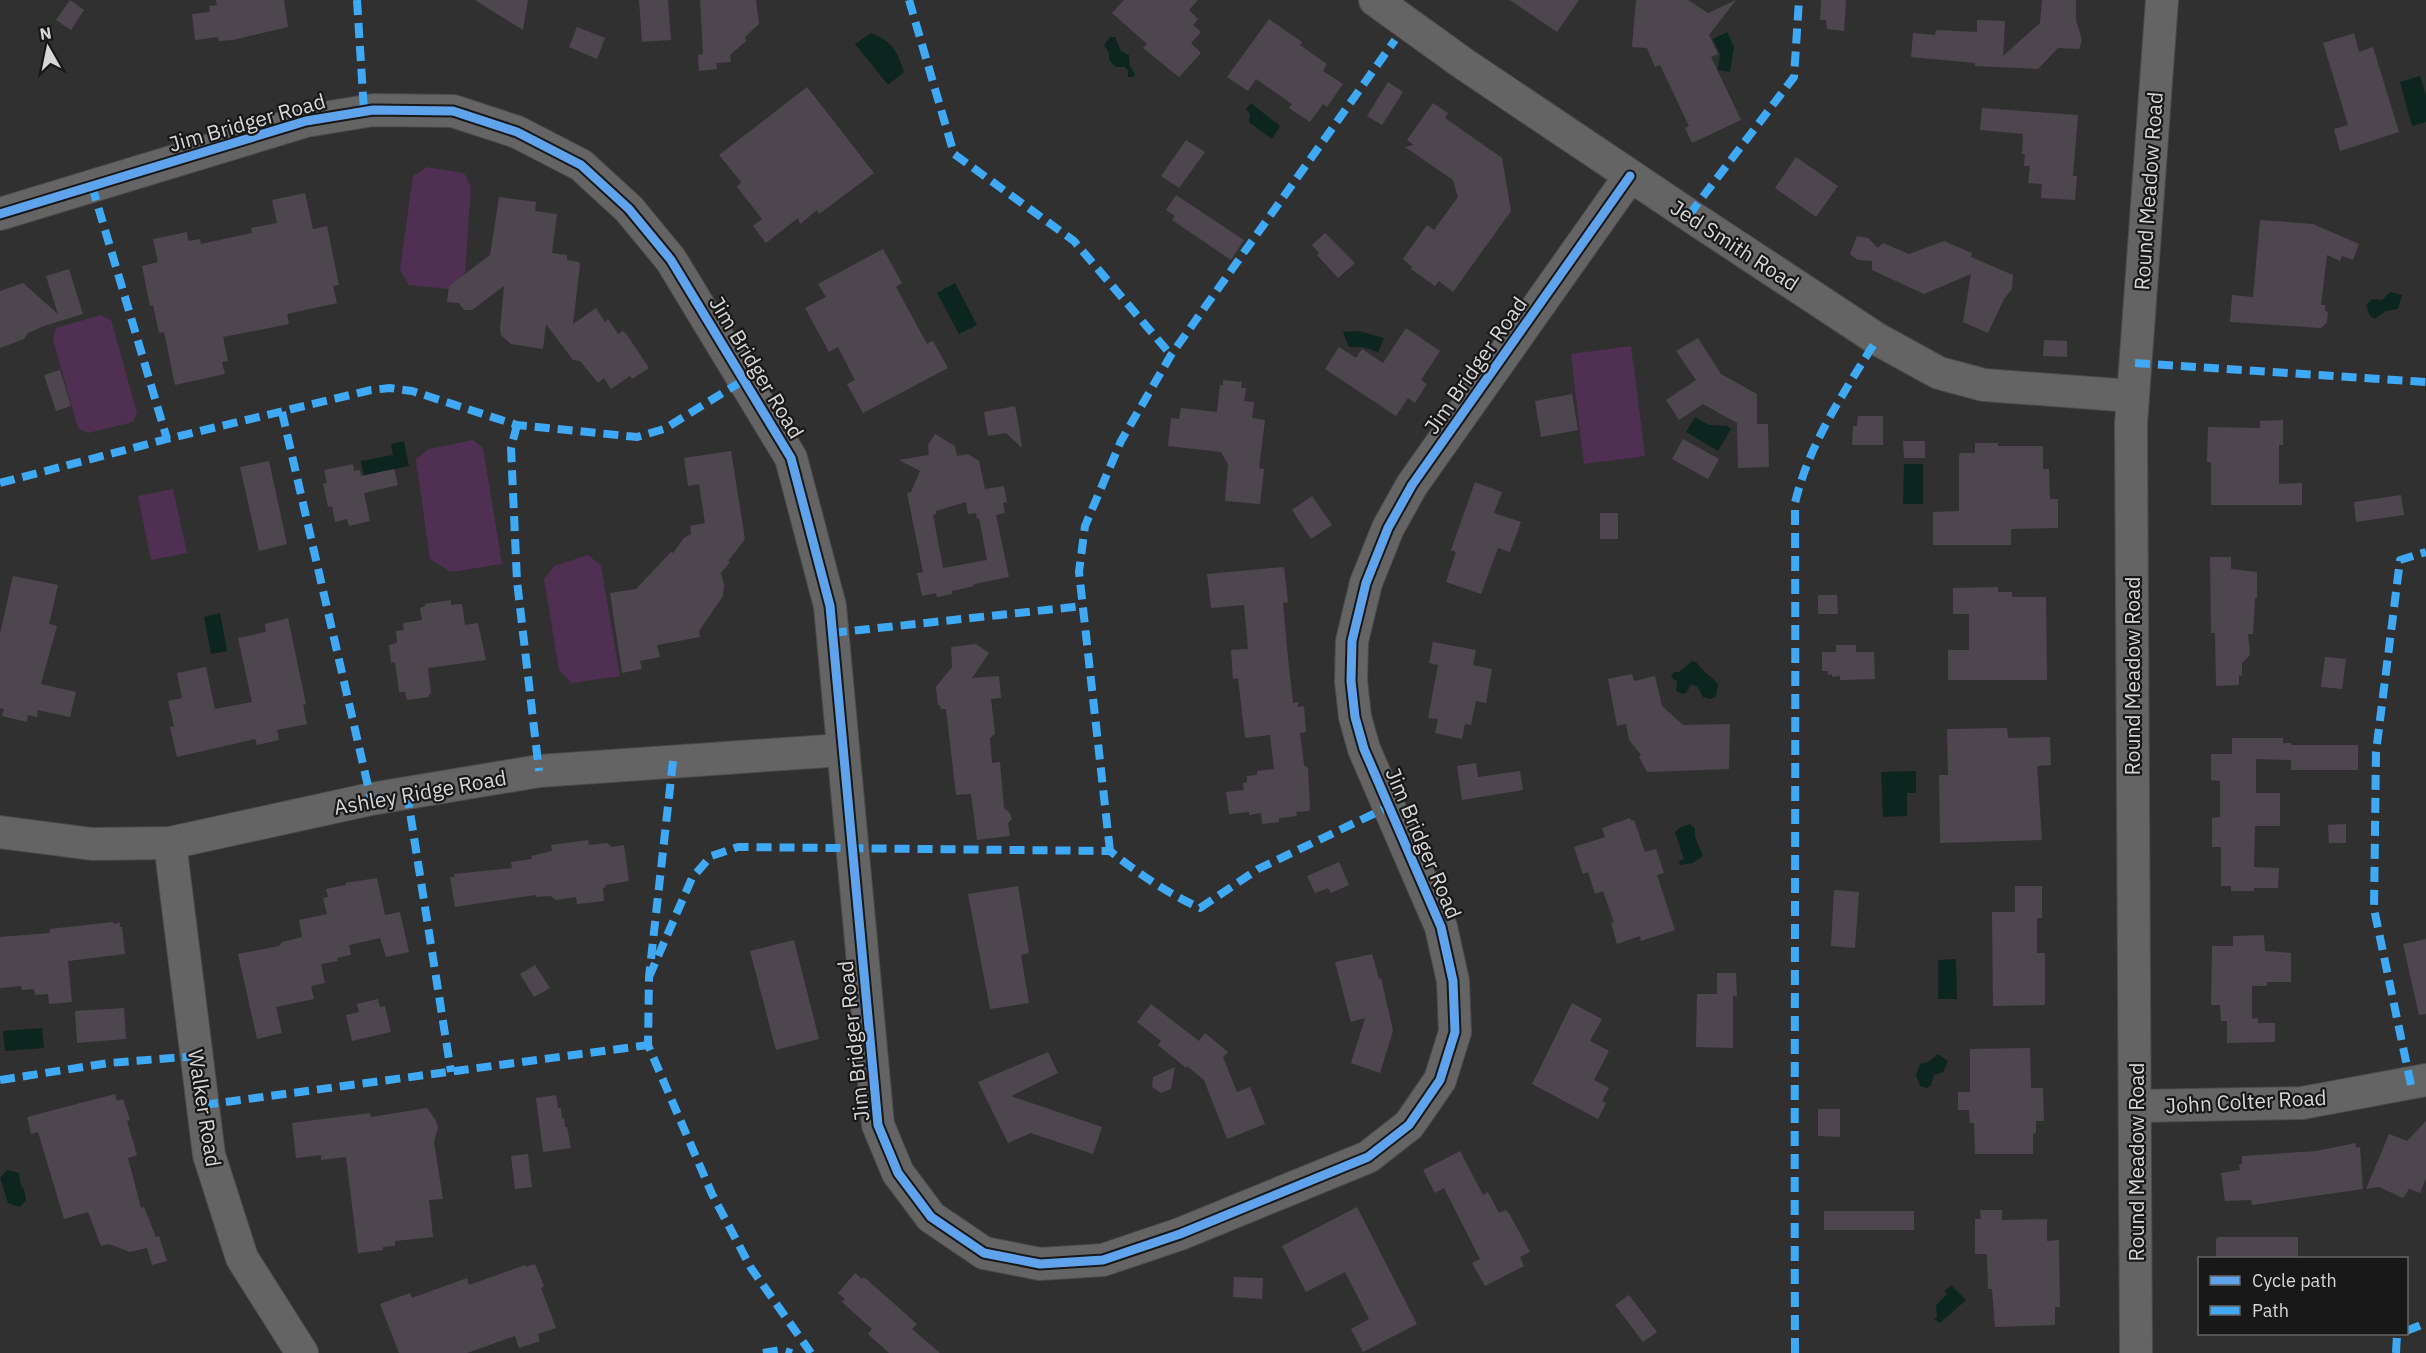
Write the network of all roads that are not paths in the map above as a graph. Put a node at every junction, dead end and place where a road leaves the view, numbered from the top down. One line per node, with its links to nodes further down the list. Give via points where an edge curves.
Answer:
1 (1375, 0): 3 (street, Jed Smith Road)
2 (2162, 0): 5 (street, Round Meadow Road)
3 (1630, 176): 5 (street, Jed Smith Road, via 1877,339 1939,373 1984,385); 6 (street, Jim Bridger Road, via 1412,485 1388,528 1366,583 1352,641 1355,717 1364,749 1442,927 1453,981 1455,1032 1440,1080 1409,1125 1368,1157 1179,1234 1103,1260 1040,1264 984,1253 931,1216 898,1173 878,1125)
4 (0, 214): 6 (street, Jim Bridger Road, via 306,121 373,110 453,111 517,132 581,165 628,209 671,260 791,458 830,606)
5 (2132, 396): 10 (street, Round Meadow Road)
6 (842, 750): 8 (street, Ashley Ridge Road, via 539,771 371,799)
7 (0, 832): 8 (street, Ashley Ridge Road, via 92,844)
8 (170, 843): 11 (street, Walker Road, via 209,1155 242,1258)
9 (2426, 1080): 10 (street, John Colter Road, via 2302,1102)
10 (2136, 1106): 12 (street, Round Meadow Road)
11 (302, 1353)
12 (2136, 1353)

